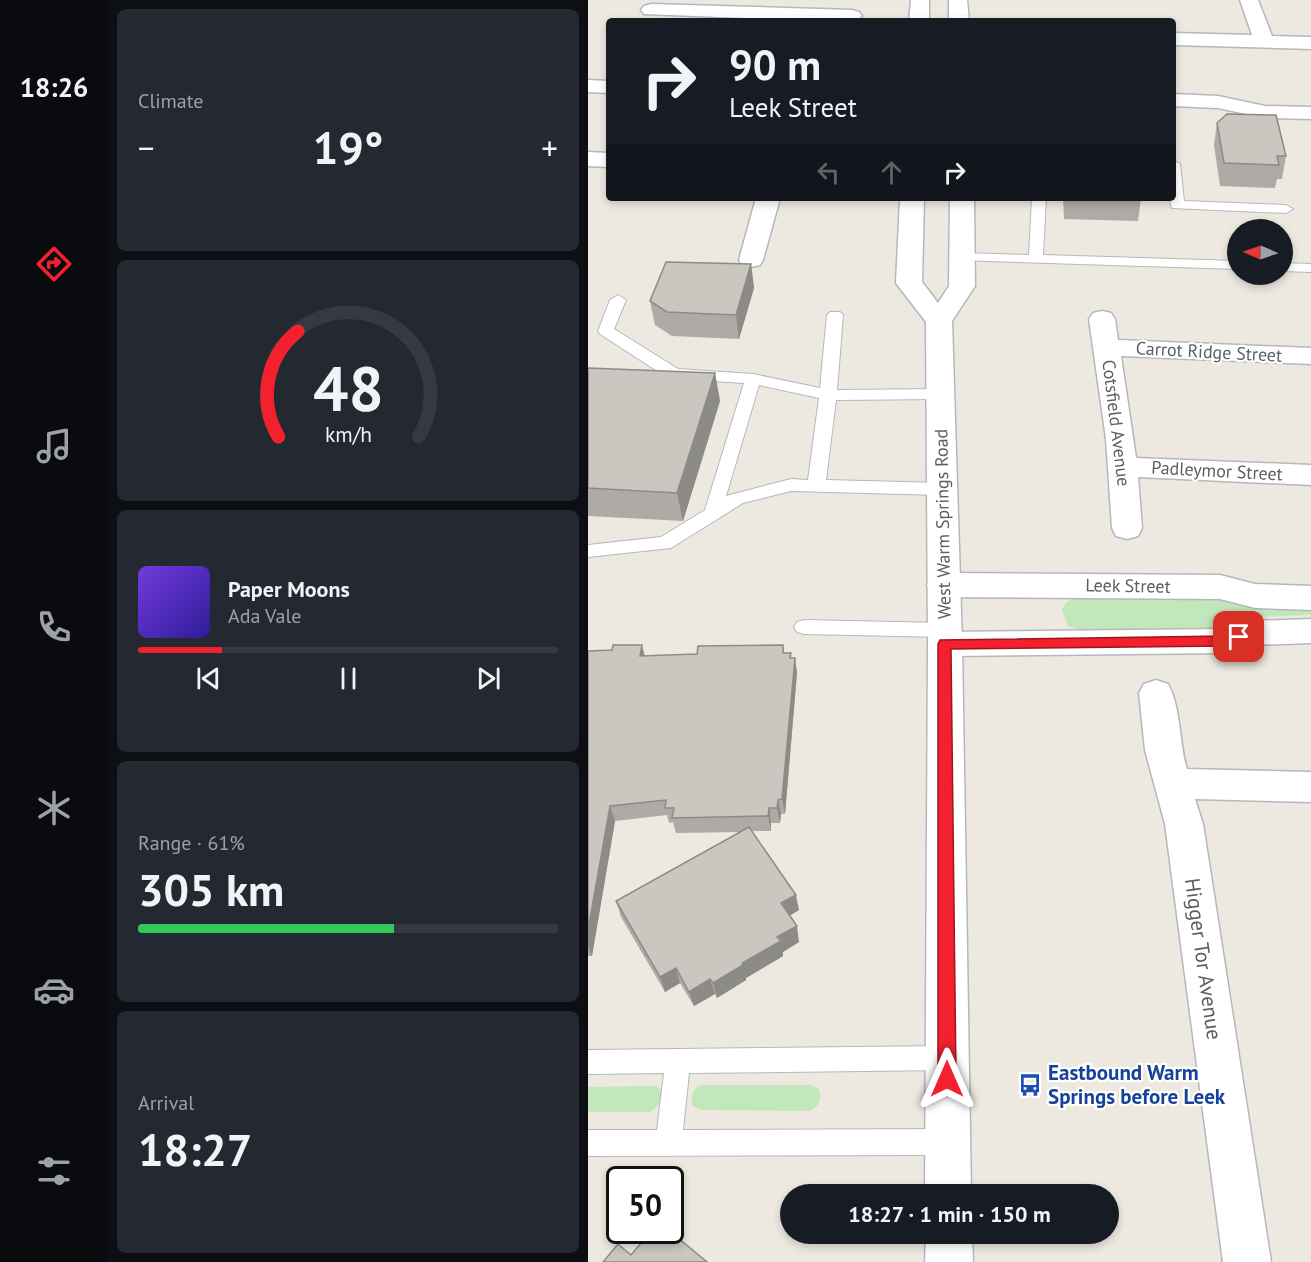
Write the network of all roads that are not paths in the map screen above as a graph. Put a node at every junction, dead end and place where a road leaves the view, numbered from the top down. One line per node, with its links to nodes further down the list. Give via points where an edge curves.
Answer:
1 (920, 0): 6 (street)
2 (958, 0): 7 (street)
3 (1249, 0): 9 (street)
4 (651, 10): 5 (street)
5 (852, 16)
6 (919, 18)
7 (959, 18)
8 (1176, 39): 9 (street)
9 (1264, 42): 10 (street)
10 (1311, 43)
11 (588, 86): 12 (street)
12 (606, 87)
13 (1176, 100): 14 (street, via 1218,102)
14 (1265, 112): 15 (street); 16 (street, via 1223,118)
15 (1311, 113)
16 (1176, 117)
17 (588, 159): 18 (street)
18 (606, 160)
19 (1176, 195): 24 (lane, via 1177,205)
20 (767, 201): 27 (street)
21 (912, 201): 34 (street, via 909,283)
22 (962, 201): 25 (street)
23 (1039, 201): 26 (lane)
24 (1286, 209)
25 (962, 258): 26 (lane); 34 (street, via 962,286)
26 (1036, 258): 28 (lane)
27 (751, 260)
28 (1227, 265)
29 (1293, 267): 30 (lane)
30 (1311, 268)
31 (618, 300): 37 (lane, via 606,331 674,375)
32 (835, 315): 39 (lane)
33 (1102, 319): 35 (street, Cotsfield Avenue)
34 (939, 321): 38 (street, West Warm Springs Road)
35 (1106, 347): 36 (street, Carrot Ridge Street); 40 (street, Cotsfield Avenue)
36 (1311, 356)
37 (753, 379): 39 (lane); 44 (lane)
38 (942, 394): 39 (lane); 43 (street, West Warm Springs Road)
39 (828, 395): 42 (lane)
40 (1122, 467): 41 (street, Padleymor Street); 45 (street, Cotsfield Avenue)
41 (1311, 475)
42 (816, 486): 43 (lane); 44 (lane, via 791,485 737,498)
43 (942, 489): 47 (street, West Warm Springs Road)
44 (712, 515): 46 (lane, via 665,543)
45 (1127, 528)
46 (588, 550)
47 (943, 585): 48 (street, Leek Street, via 1220,587 1255,596); 51 (street, West Warm Springs Road)
48 (1311, 598)
49 (804, 627): 51 (lane)
50 (1311, 632): 51 (street, via 1253,633 1225,641)
51 (944, 637): 55 (street, West Warm Springs Road)
52 (1156, 693): 53 (street, Higger Tor Avenue, via 1163,750)
53 (1173, 784): 54 (street); 64 (street, Higger Tor Avenue, via 1184,824)
54 (1311, 787)
55 (947, 1058): 56 (lane); 58 (street, West Warm Springs Road)
56 (678, 1061): 57 (lane); 60 (lane)
57 (588, 1062)
58 (946, 1142): 60 (lane); 61 (street, West Warm Springs Road)
59 (588, 1143): 60 (lane)
60 (668, 1143)
61 (948, 1184)
62 (949, 1244): 63 (street)
63 (949, 1262)
64 (1247, 1262)

